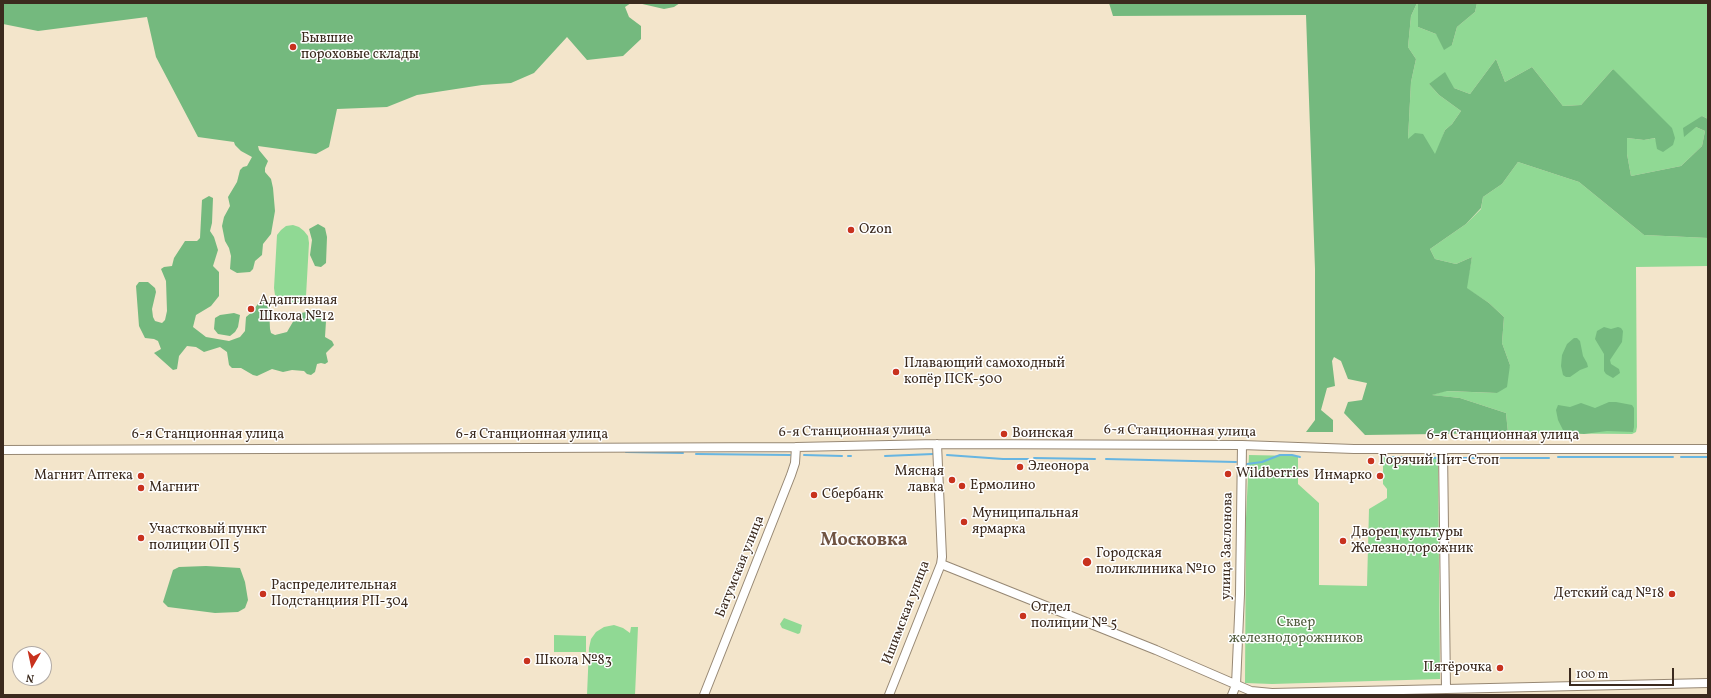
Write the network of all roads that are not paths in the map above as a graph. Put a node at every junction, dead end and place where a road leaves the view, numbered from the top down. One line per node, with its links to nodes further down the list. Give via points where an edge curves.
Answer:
1 (937, 444): 2 (street, 6-я Станционная улица); 3 (street, 6-я Станционная улица); 7 (street, Ишимская улица)
2 (1242, 445): 4 (street, 6-я Станционная улица); 9 (street, улица Заслонова)
3 (796, 447): 6 (street, 6-я Станционная улица); 11 (street, Батумская улица, via 791,475)
4 (1443, 449): 5 (street, 6-я Станционная улица); 10 (street)
5 (1708, 449)
6 (3, 450)
7 (941, 564): 9 (street); 12 (street, Ишимская улица)
8 (1708, 683): 10 (street)
9 (1236, 684): 10 (street, via 1251,690 1272,693); 13 (street, улица Заслонова)
10 (1446, 689)
11 (704, 695)
12 (889, 695)
13 (1232, 695)

